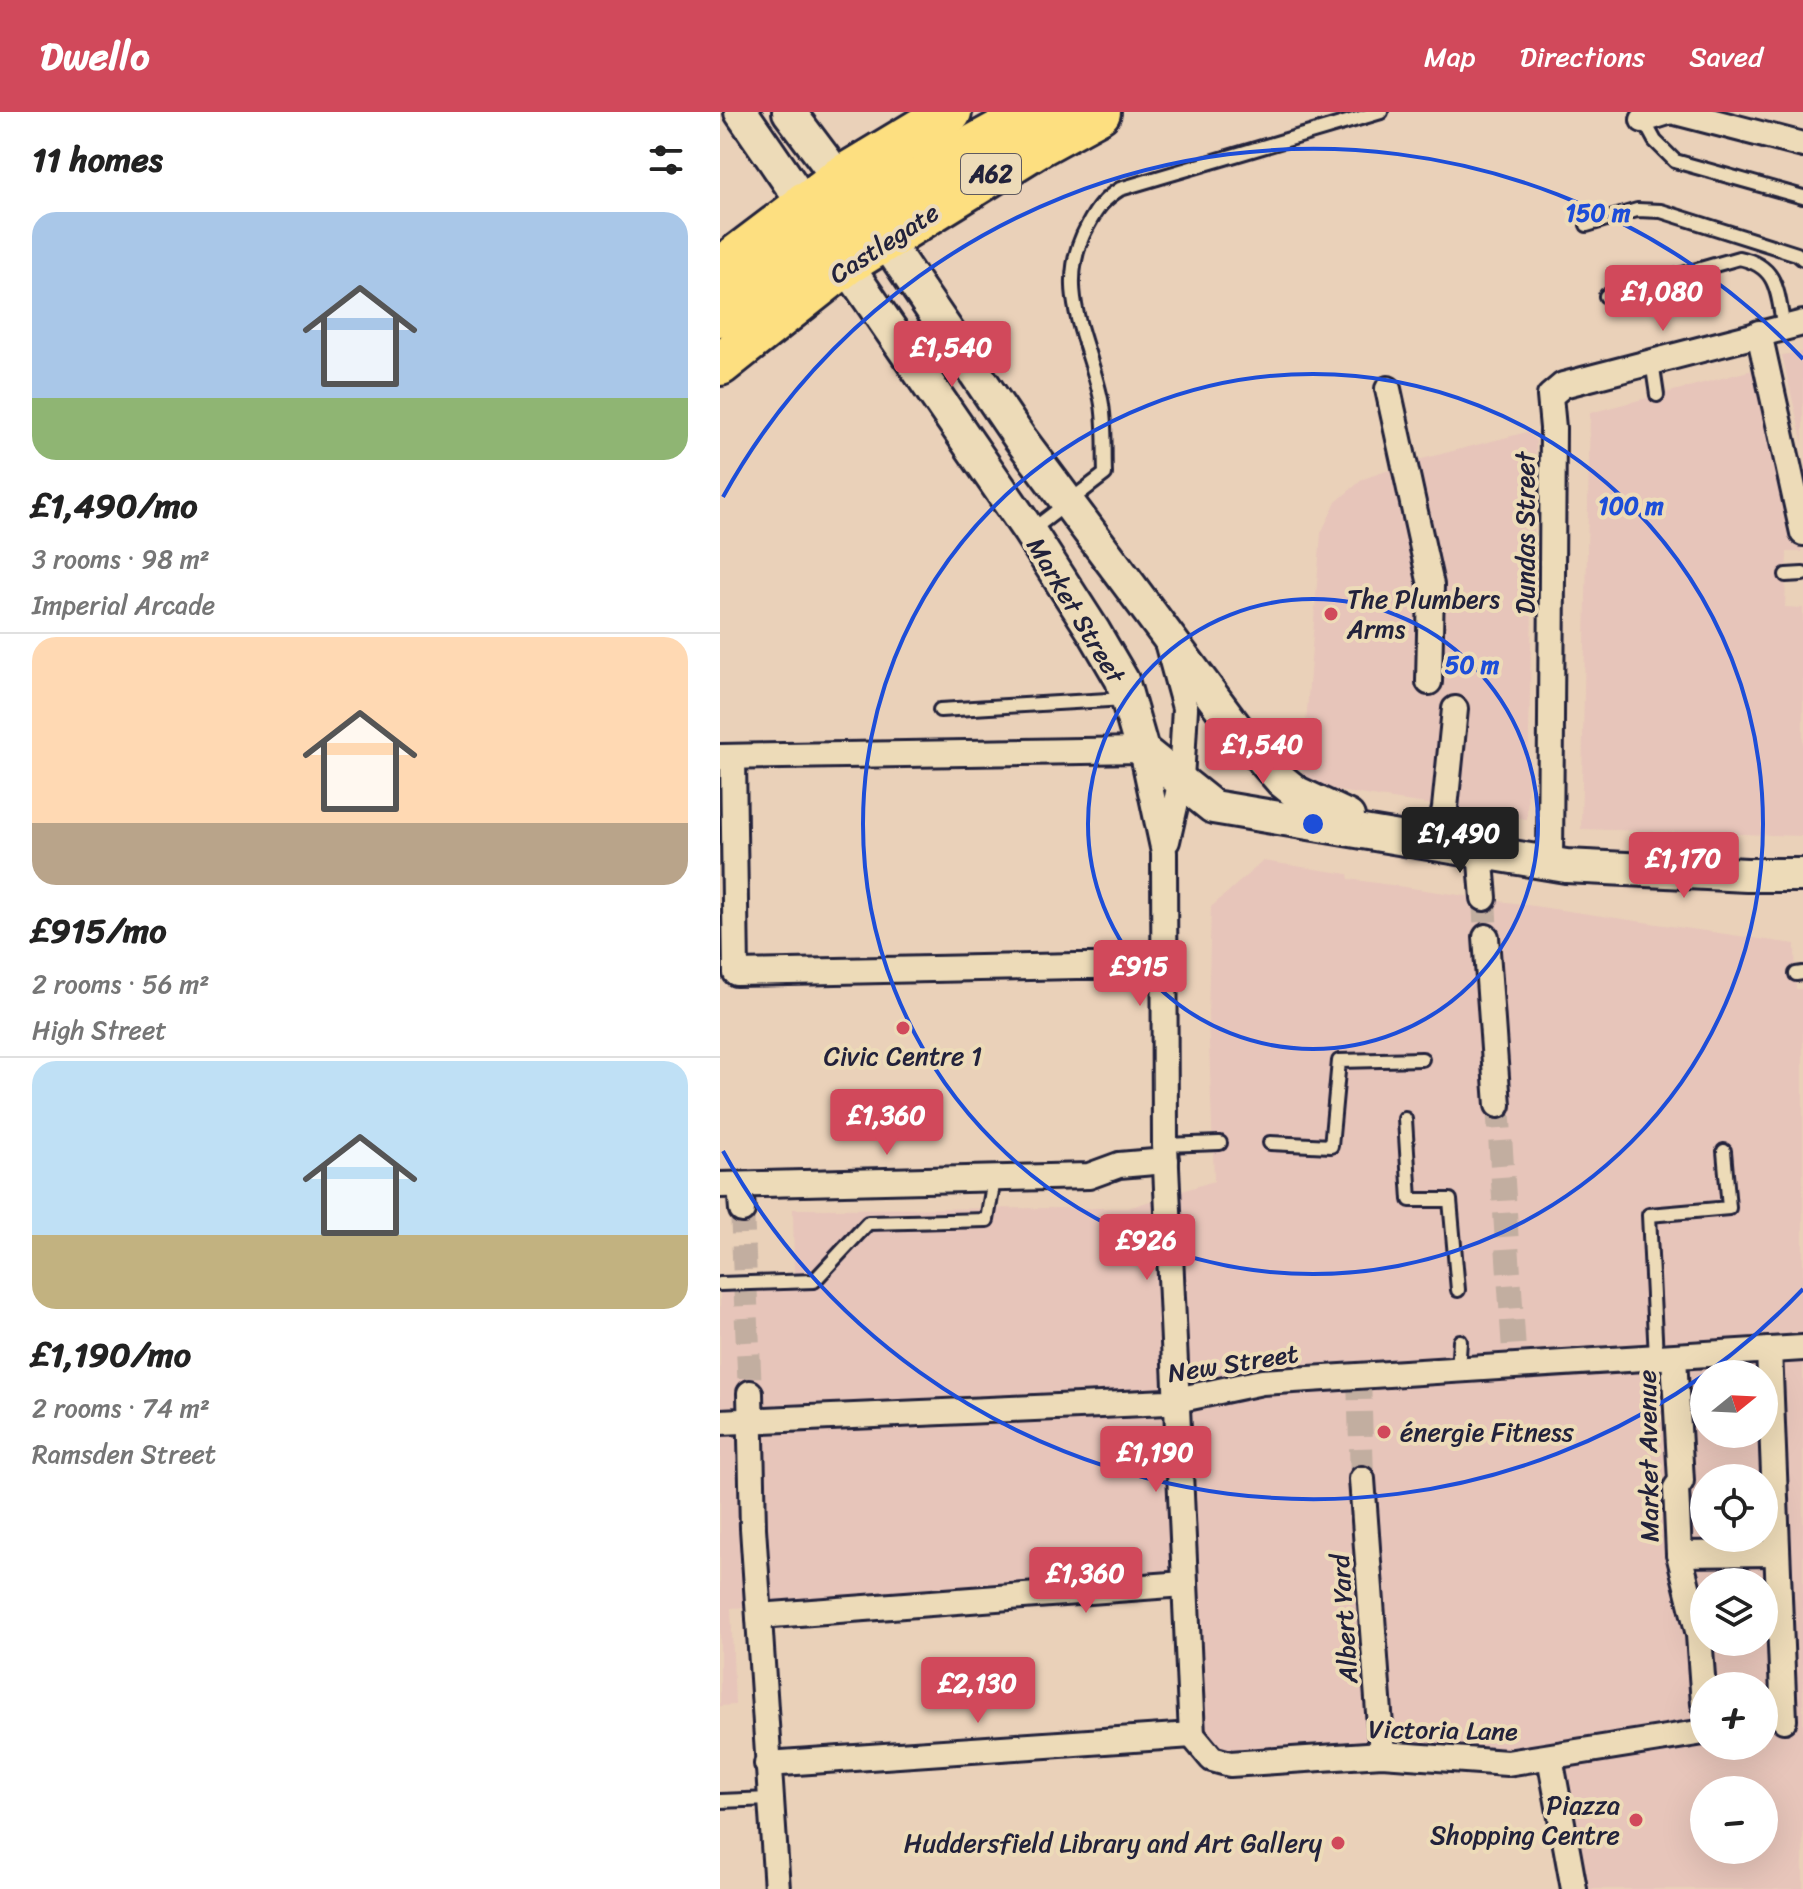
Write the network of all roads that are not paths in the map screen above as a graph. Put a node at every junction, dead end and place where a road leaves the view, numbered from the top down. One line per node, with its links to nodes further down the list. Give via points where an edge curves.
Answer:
1 (741, 112): 14 (street, Market Street)
2 (789, 112): 11 (street, Market Street)
3 (950, 112): 11 (highway)
4 (1048, 112): 11 (highway, via 1021,120 907,183)
5 (1099, 112): 15 (highway, Castlegate / A62)
6 (1381, 112): 26 (lane, via 1120,189 1103,200 1078,243 1072,276 1073,306 1101,401 1105,474)
7 (1668, 112): 9 (street)
8 (1675, 112): 10 (street)
9 (1641, 116): 12 (lane, via 1675,161)
10 (1803, 145)
11 (849, 193): 14 (highway, via 833,210); 15 (street, Market Street)
12 (1803, 197)
13 (1587, 225): 16 (lane, via 1637,210 1661,211)
14 (826, 234): 15 (highway, via 844,228 865,230); 17 (highway); 19 (highway); 23 (highway, Castlegate); 27 (street, Market Street)
15 (885, 240): 26 (street, Market Street)
16 (1803, 259)
17 (720, 269)
18 (1606, 296): 20 (lane, via 1739,258 1756,261 1771,273)
19 (720, 315)
20 (1794, 325): 21 (street)
21 (1759, 333): 22 (street); 28 (street)
22 (1652, 361): 25 (lane); 43 (street, Dundas Street, via 1563,385 1550,396)
23 (720, 364)
24 (1388, 389): 32 (street, via 1431,585)
25 (1657, 395)
26 (1068, 504): 27 (lane); 31 (street, Market Street)
27 (1029, 531): 33 (street, Market Street, via 1122,680)
28 (1803, 533)
29 (1803, 574): 30 (lane)
30 (1786, 575)
31 (1165, 632): 38 (street, via 1185,708); 39 (street, Market Street, via 1282,781)
32 (1429, 682)
33 (1128, 699): 35 (lane); 36 (street, Market Street)
34 (1455, 709): 40 (street)
35 (940, 710)
36 (1142, 750): 37 (street); 38 (street, Market Street); 42 (street)
37 (726, 757): 47 (street, via 736,973)
38 (1181, 780): 39 (street, Market Street, via 1213,807); 42 (street)
39 (1380, 833): 40 (street, Market Street)
40 (1438, 843): 41 (street, Market Street)
41 (1480, 850): 43 (street, Market Street); 45 (street)
42 (1164, 852): 47 (street)
43 (1550, 863): 44 (street, Market Street)
44 (1803, 875)
45 (1484, 898)
46 (1486, 937): 49 (street)
47 (1164, 966): 54 (street)
48 (1422, 1059): 52 (lane, via 1339,1061 1331,1146)
49 (1498, 1105)
50 (1405, 1119): 59 (lane, via 1410,1200 1450,1200)
51 (1220, 1143): 54 (lane)
52 (1270, 1143)
53 (1724, 1151): 63 (lane, via 1729,1208 1649,1215)
54 (1166, 1153): 55 (street, via 1089,1176); 66 (street)
55 (994, 1179): 56 (street); 58 (lane, via 987,1220 868,1223 814,1281)
56 (730, 1185): 57 (street)
57 (742, 1210)
58 (720, 1284)
59 (1458, 1290)
60 (1460, 1341): 64 (lane)
61 (1803, 1348): 62 (street, New Street)
62 (1769, 1350): 63 (street, New Street); 70 (street)
63 (1665, 1357): 64 (street, New Street); 71 (street, Market Avenue, via 1681,1481 1676,1488)
64 (1458, 1370): 66 (street, New Street, via 1262,1382)
65 (750, 1393): 67 (street)
66 (1175, 1401): 67 (street, New Street); 72 (street)
67 (752, 1421): 68 (street, New Street); 73 (street)
68 (720, 1422)
69 (1362, 1479): 78 (street, Albert Yard)
70 (1775, 1553): 71 (street, Market Avenue); 75 (street)
71 (1679, 1554): 74 (street, Market Avenue, via 1699,1635)
72 (1184, 1584): 73 (street); 77 (street)
73 (759, 1616): 80 (street)
74 (1702, 1672)
75 (1784, 1720)
76 (1690, 1734): 79 (street, Victoria Lane)
77 (1192, 1735): 78 (street, Victoria Lane, via 1212,1759 1230,1764); 80 (street)
78 (1382, 1754): 79 (street, Victoria Lane, via 1507,1763)
79 (1550, 1757): 84 (street)
80 (767, 1764): 81 (street)
81 (770, 1799): 82 (lane); 83 (street)
82 (720, 1801)
83 (777, 1889)
84 (1574, 1889)

